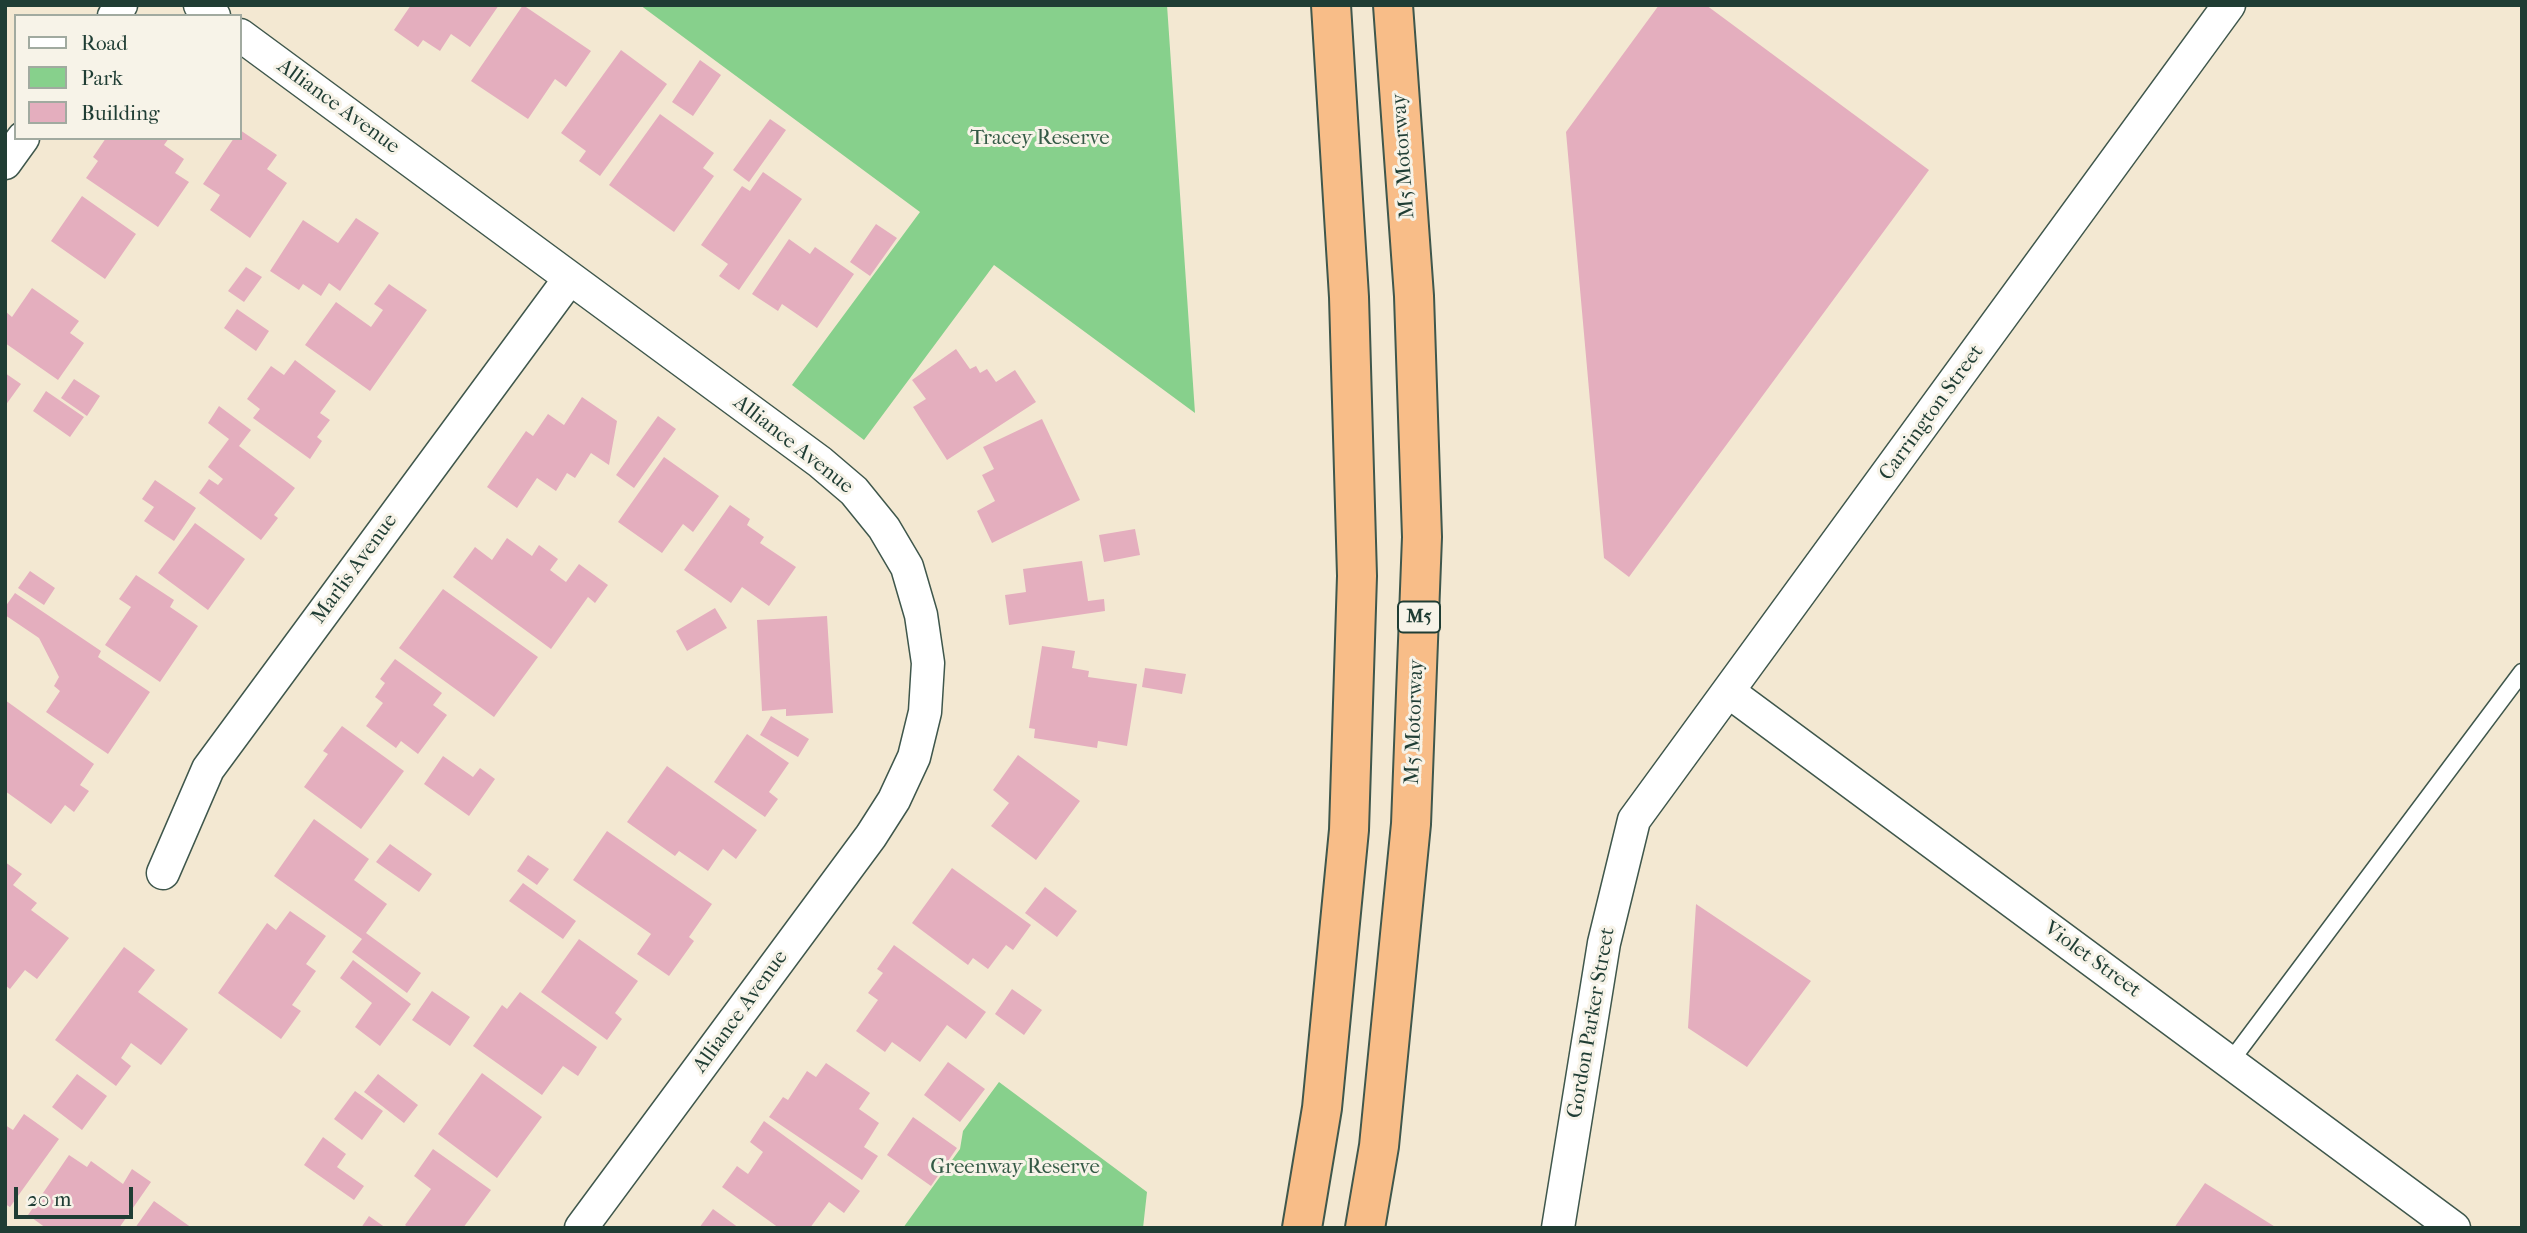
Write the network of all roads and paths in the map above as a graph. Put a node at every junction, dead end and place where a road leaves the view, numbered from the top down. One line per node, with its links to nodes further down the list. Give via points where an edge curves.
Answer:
1 (1331, 5): 14 (highway, via 1349,297 1357,576 1349,830 1322,1108)
2 (1393, 5): 15 (highway, M5 Motorway / M5, via 1414,296 1422,537 1411,824 1379,1146)
3 (2229, 5): 9 (street, Carrington Street)
4 (242, 36): 7 (street, Alliance Avenue)
5 (22, 140): 6 (street)
6 (5, 163)
7 (570, 278): 11 (street, Marlis Avenue, via 208,769); 13 (street, Alliance Avenue, via 820,461 853,491 884,528 907,567 928,663 917,746 894,800)
8 (2522, 671): 12 (lane)
9 (1729, 692): 10 (street, Carrington Street); 12 (street, Violet Street)
10 (1634, 820): 16 (street, Gordon Parker Street, via 1604,943)
11 (163, 873)
12 (2230, 1062): 17 (street, Violet Street)
13 (582, 1228)
14 (1302, 1228)
15 (1366, 1228)
16 (1558, 1228)
17 (2454, 1228)

